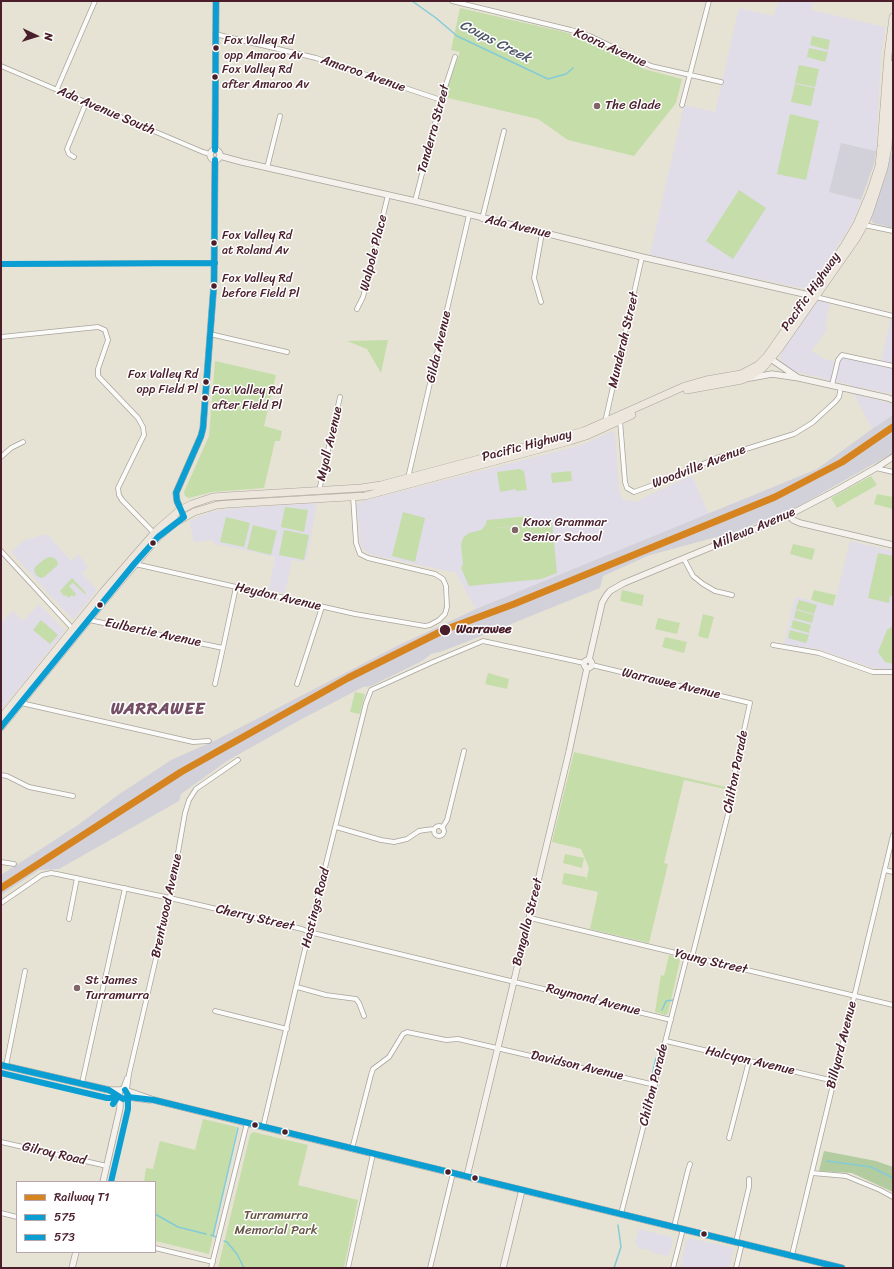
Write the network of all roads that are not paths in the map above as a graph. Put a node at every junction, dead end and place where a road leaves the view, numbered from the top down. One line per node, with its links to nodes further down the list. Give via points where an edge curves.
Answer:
1 (95, 1): 12 (street)
2 (216, 1): 6 (street)
3 (452, 1): 10 (street, Koora Avenue, via 571,30 590,36 651,66)
4 (709, 1): 10 (street)
5 (893, 17): 34 (highway, Pacific Highway, via 876,179 851,236)
6 (215, 34): 13 (street, Amaroo Avenue, via 316,58); 19 (street)
7 (455, 57): 13 (street, Tanderra Street)
8 (893, 64): 18 (highway, Pacific Highway)
9 (1, 66): 12 (street, Ada Avenue South)
10 (690, 75): 11 (street, Koora Avenue); 15 (street)
11 (721, 82)
12 (57, 90): 14 (street, Ada Avenue South)
13 (441, 100): 25 (street, Tanderra Street)
14 (86, 102): 20 (street, Ada Avenue South); 21 (street, via 68,148 68,152)
15 (682, 105)
16 (280, 116): 23 (street)
17 (504, 131): 27 (street)
18 (890, 148): 28 (highway, Pacific Highway, via 881,181)
19 (215, 150): 20 (street); 22 (street, via 219,152)
20 (210, 154): 22 (street, via 211,158)
21 (74, 157)
22 (217, 158): 23 (street, Ada Avenue); 32 (street)
23 (267, 168): 24 (street, Ada Avenue)
24 (388, 195): 25 (street, Ada Avenue); 36 (street, Walpole Place, via 363,298)
25 (415, 201): 26 (street, Ada Avenue)
26 (469, 215): 27 (street, Ada Avenue); 56 (street, Gilda Avenue)
27 (482, 219): 30 (street, Ada Avenue)
28 (864, 225): 29 (street); 34 (highway, Pacific Highway)
29 (893, 231)
30 (542, 233): 31 (street, Ada Avenue); 35 (street, via 534,278)
31 (642, 257): 34 (street, Ada Avenue); 50 (street, Munderah Street)
32 (215, 263): 33 (street); 38 (street)
33 (1, 264)
34 (812, 296): 37 (street); 41 (highway, Pacific Highway)
35 (540, 302)
36 (357, 308)
37 (893, 316)
38 (210, 334): 40 (street); 60 (street, via 203,428 177,492)
39 (1, 336): 63 (street, via 98,327 104,330 108,340 98,376 144,427 144,436 118,488 119,495)
40 (287, 352)
41 (769, 358): 43 (street); 44 (highway, Pacific Highway, via 757,373); 50 (highway, Pacific Highway, via 741,374 685,386)
42 (893, 366): 45 (street, via 842,355 838,360)
43 (799, 378): 44 (street, via 772,374); 45 (street)
44 (742, 380): 49 (highway, Pacific Highway, via 686,390)
45 (832, 385): 46 (street)
46 (842, 387): 48 (street); 49 (street, Woodville Avenue, via 836,402 812,423 794,434 718,458 634,492 627,488 625,482)
47 (340, 397): 58 (street, Myall Avenue)
48 (891, 398)
49 (620, 420): 59 (highway, Pacific Highway, via 570,441)
50 (605, 422): 56 (highway, Pacific Highway, via 584,431)
51 (23, 442): 52 (street)
52 (1, 457)
53 (893, 457): 54 (street, Millewa Avenue)
54 (876, 468): 55 (street); 61 (street, Millewa Avenue)
55 (893, 472)
56 (408, 478): 57 (highway, Pacific Highway)
57 (352, 488): 58 (highway, Pacific Highway); 59 (street)
58 (319, 491): 60 (highway, Pacific Highway, via 213,497)
59 (353, 497): 62 (highway, Pacific Highway, via 228,504 201,510); 71 (street, Heydon Avenue, via 356,543 360,554 435,574 443,579 446,586 447,610 438,620 428,626 422,626)
60 (180, 510): 62 (street); 63 (highway, Pacific Highway)
61 (789, 515): 64 (street, via 800,523); 66 (street, Millewa Avenue)
62 (184, 518): 67 (highway, Pacific Highway, via 158,537)
63 (154, 533): 72 (highway, Pacific Highway)
64 (893, 545)
65 (1, 551): 73 (street)
66 (684, 559): 69 (street, Millewa Avenue); 70 (street, via 693,576 703,584 715,591)
67 (134, 564): 68 (street, Heydon Avenue); 72 (highway, Pacific Highway)
68 (236, 587): 71 (street, Heydon Avenue); 75 (street)
69 (610, 591): 76 (street, Bangalla Street, via 602,603)
70 (732, 595)
71 (322, 607): 79 (street)
72 (86, 618): 73 (highway, Pacific Highway); 75 (street, Eulbertie Avenue); 81 (highway, Pacific Highway)
73 (73, 629): 83 (highway, Pacific Highway)
74 (773, 645): 77 (street, via 819,654 873,672)
75 (223, 648): 78 (street)
76 (588, 664): 80 (street, Warrawee Avenue, via 483,640); 82 (street, Warrawee Avenue); 104 (street, Bangalla Street)
77 (893, 672)
78 (215, 684)
79 (297, 684)
80 (371, 690): 90 (street, Hastings Road)
81 (21, 703): 84 (highway, Pacific Highway); 85 (street, via 193,742)
82 (750, 703): 108 (street, Chilton Parade, via 731,789 729,810)
83 (1, 718)
84 (1, 727)
85 (210, 741)
86 (464, 751): 91 (street, via 447,820)
87 (238, 760): 102 (street, Brentwood Avenue, via 196,789 189,800)
88 (1, 775): 89 (street, via 29,787)
89 (73, 796)
90 (336, 828): 92 (street, via 394,842 407,839 419,831); 106 (street, Hastings Road)
91 (442, 828): 92 (street, via 438,826); 94 (street, via 444,831)
92 (434, 830): 94 (street, via 435,835)
93 (893, 835): 98 (street, Billyard Avenue)
94 (441, 836): 95 (street)
95 (442, 841)
96 (1, 862): 97 (street)
97 (14, 864)
98 (885, 870): 99 (street); 112 (street, Billyard Avenue)
99 (893, 872)
100 (77, 878): 101 (street, Cherry Street); 103 (street, Cherry Street, via 47,873); 105 (street)
101 (125, 888): 102 (street, Cherry Street); 123 (street)
102 (170, 898): 106 (street, Cherry Street); 125 (street, Brentwood Avenue)
103 (1, 903)
104 (530, 918): 107 (street, Young Street); 110 (street, Bangalla Street)
105 (69, 919)
106 (309, 932): 110 (street, Cherry Street); 111 (street, Hastings Road)
107 (687, 956): 108 (street, Young Street); 116 (street, Chilton Parade)
108 (692, 957): 112 (street, Young Street)
109 (26, 971): 121 (street)
110 (514, 981): 116 (street, Raymond Avenue); 119 (street, Bangalla Street)
111 (297, 987): 115 (street, via 326,995 356,999); 117 (street, Hastings Road)
112 (854, 996): 113 (street, Young Street); 122 (street, Billyard Avenue)
113 (893, 1005)
114 (215, 1012): 117 (street)
115 (364, 1016)
116 (671, 1020): 118 (street, Chilton Parade)
117 (287, 1029): 127 (street, Hastings Road)
118 (666, 1041): 120 (street, Halcyon Avenue); 124 (street, Chilton Parade)
119 (498, 1048): 124 (street, Davidson Avenue); 130 (street, Davidson Avenue, via 458,1039 446,1040 407,1032 403,1034 389,1057 373,1069); 136 (street, Bangalla Street)
120 (749, 1061): 122 (street, Halcyon Avenue); 128 (street)
121 (3, 1065): 123 (street)
122 (834, 1081): 135 (street, Billyard Avenue)
123 (82, 1083): 125 (street)
124 (654, 1084): 142 (street, Chilton Parade)
125 (124, 1094): 126 (street); 133 (street, Brentwood Avenue)
126 (247, 1123): 127 (street); 150 (street)
127 (263, 1127): 130 (street)
128 (729, 1138)
129 (1, 1142): 133 (street, Gilroy Road)
130 (352, 1149): 131 (street)
131 (373, 1154): 134 (street); 153 (street)
132 (690, 1164): 144 (street)
133 (107, 1166): 138 (street, Brentwood Avenue)
134 (454, 1173): 136 (street); 154 (street)
135 (812, 1173): 140 (street, via 846,1176); 149 (street, Billyard Avenue)
136 (467, 1176): 139 (street)
137 (748, 1179): 146 (street, via 749,1187)
138 (103, 1181)
139 (522, 1190): 142 (street); 155 (street)
140 (893, 1197)
141 (1, 1213): 143 (street)
142 (622, 1214): 144 (street)
143 (16, 1217)
144 (674, 1227): 145 (street)
145 (683, 1229): 146 (street); 156 (street)
146 (739, 1242): 149 (street); 157 (street)
147 (156, 1248): 150 (street)
148 (76, 1253): 151 (street)
149 (792, 1255): 158 (street)
150 (213, 1262): 152 (street)
151 (72, 1268)
152 (211, 1268)
153 (348, 1268)
154 (430, 1268)
155 (503, 1268)
156 (673, 1268)
157 (736, 1268)
158 (842, 1268)

